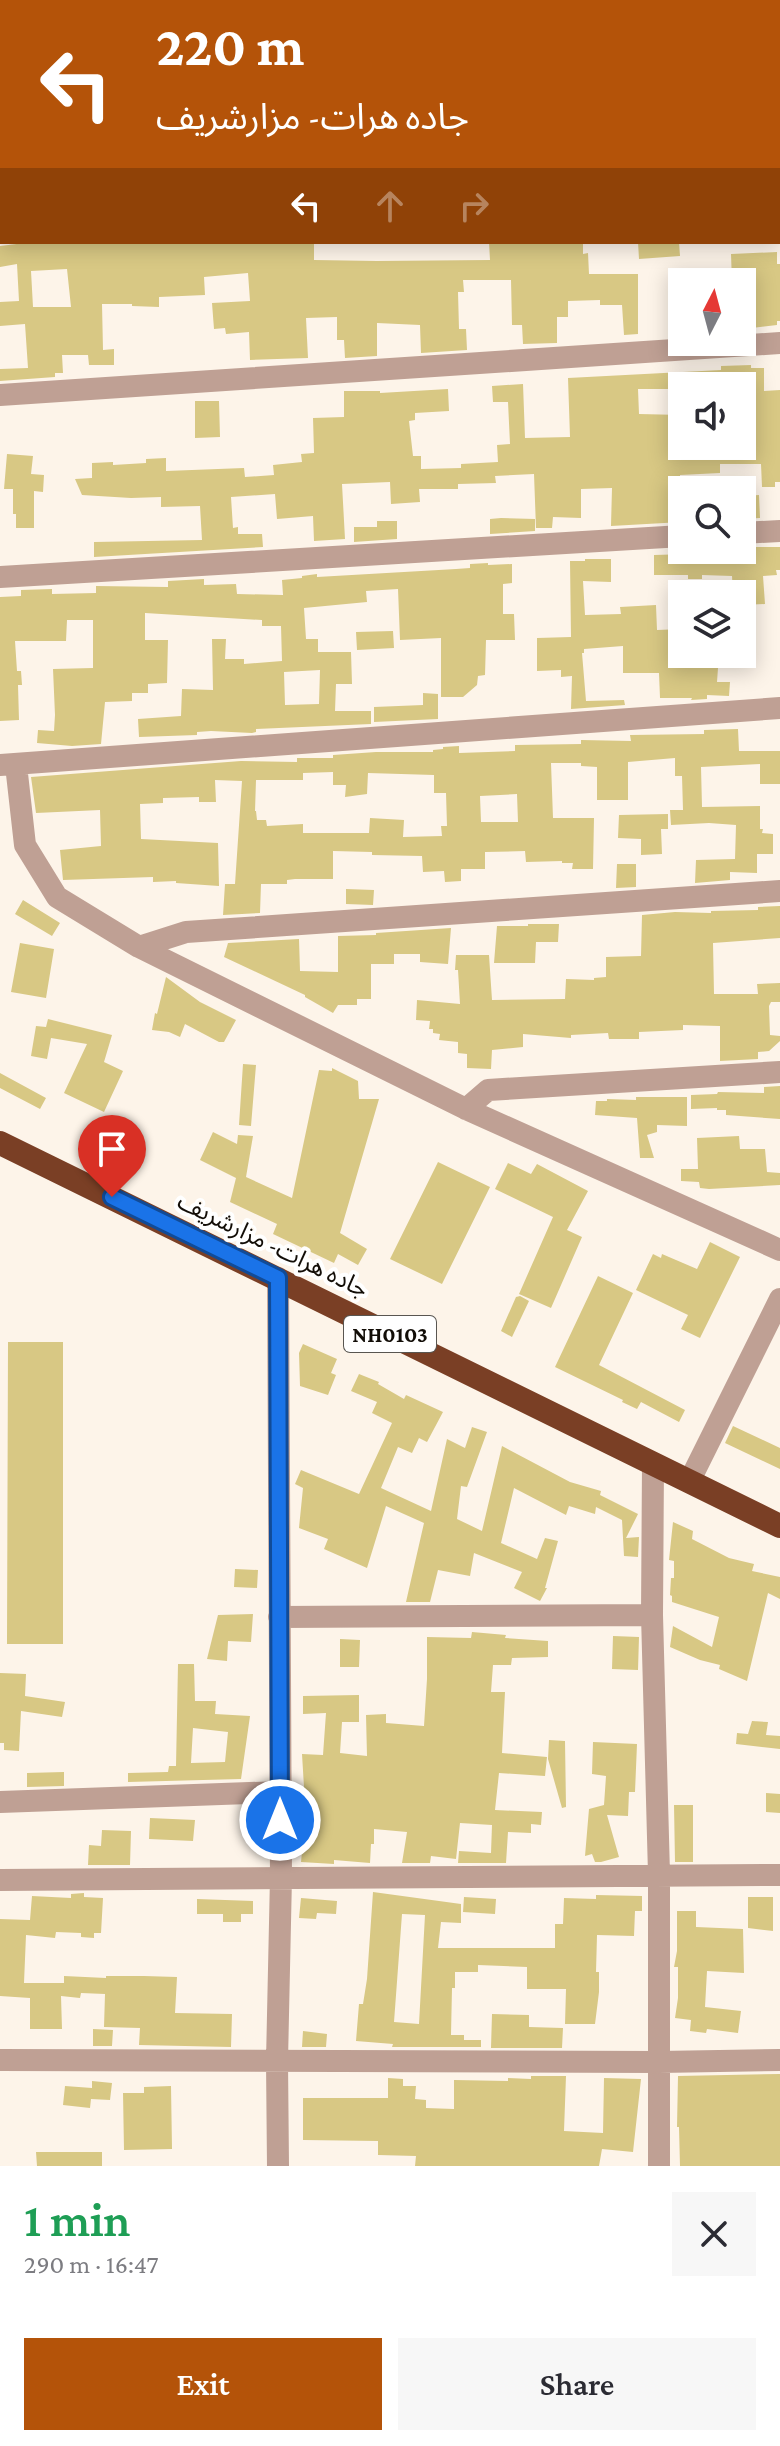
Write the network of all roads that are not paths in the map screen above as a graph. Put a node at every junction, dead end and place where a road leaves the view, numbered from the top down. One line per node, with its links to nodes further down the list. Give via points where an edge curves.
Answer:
1 (780, 343): 2 (street)
2 (0, 395)
3 (780, 531): 4 (street)
4 (756, 532)
5 (668, 537): 6 (street)
6 (0, 577)
7 (780, 708): 8 (street)
8 (8, 765): 10 (street, via 25,845 57,897)
9 (780, 891): 10 (street, via 186,932)
10 (139, 947): 12 (street)
11 (780, 1072): 12 (street, via 488,1090)
12 (466, 1109): 14 (street)
13 (0, 1143): 15 (highway, جاده هرات- مزارشریف / NH0103)
14 (780, 1250)
15 (278, 1278): 17 (highway, جاده هرات- مزارشریف / NH0103); 21 (street)
16 (780, 1299): 18 (street)
17 (653, 1464): 18 (highway, جاده هرات- مزارشریف / NH0103); 20 (street)
18 (689, 1482): 19 (highway, جاده هرات- مزارشریف / NH0103)
19 (780, 1526)
20 (652, 1615): 21 (street); 24 (street)
21 (279, 1617): 22 (street)
22 (280, 1792): 23 (street); 26 (street)
23 (0, 1802)
24 (659, 1874): 25 (street); 26 (street); 31 (street)
25 (780, 1875)
26 (281, 1877): 27 (street); 30 (street)
27 (0, 1880)
28 (0, 2060): 30 (street)
29 (780, 2060): 31 (street)
30 (277, 2061): 31 (street); 32 (street)
31 (659, 2062): 33 (street)
32 (278, 2166)
33 (659, 2166)

